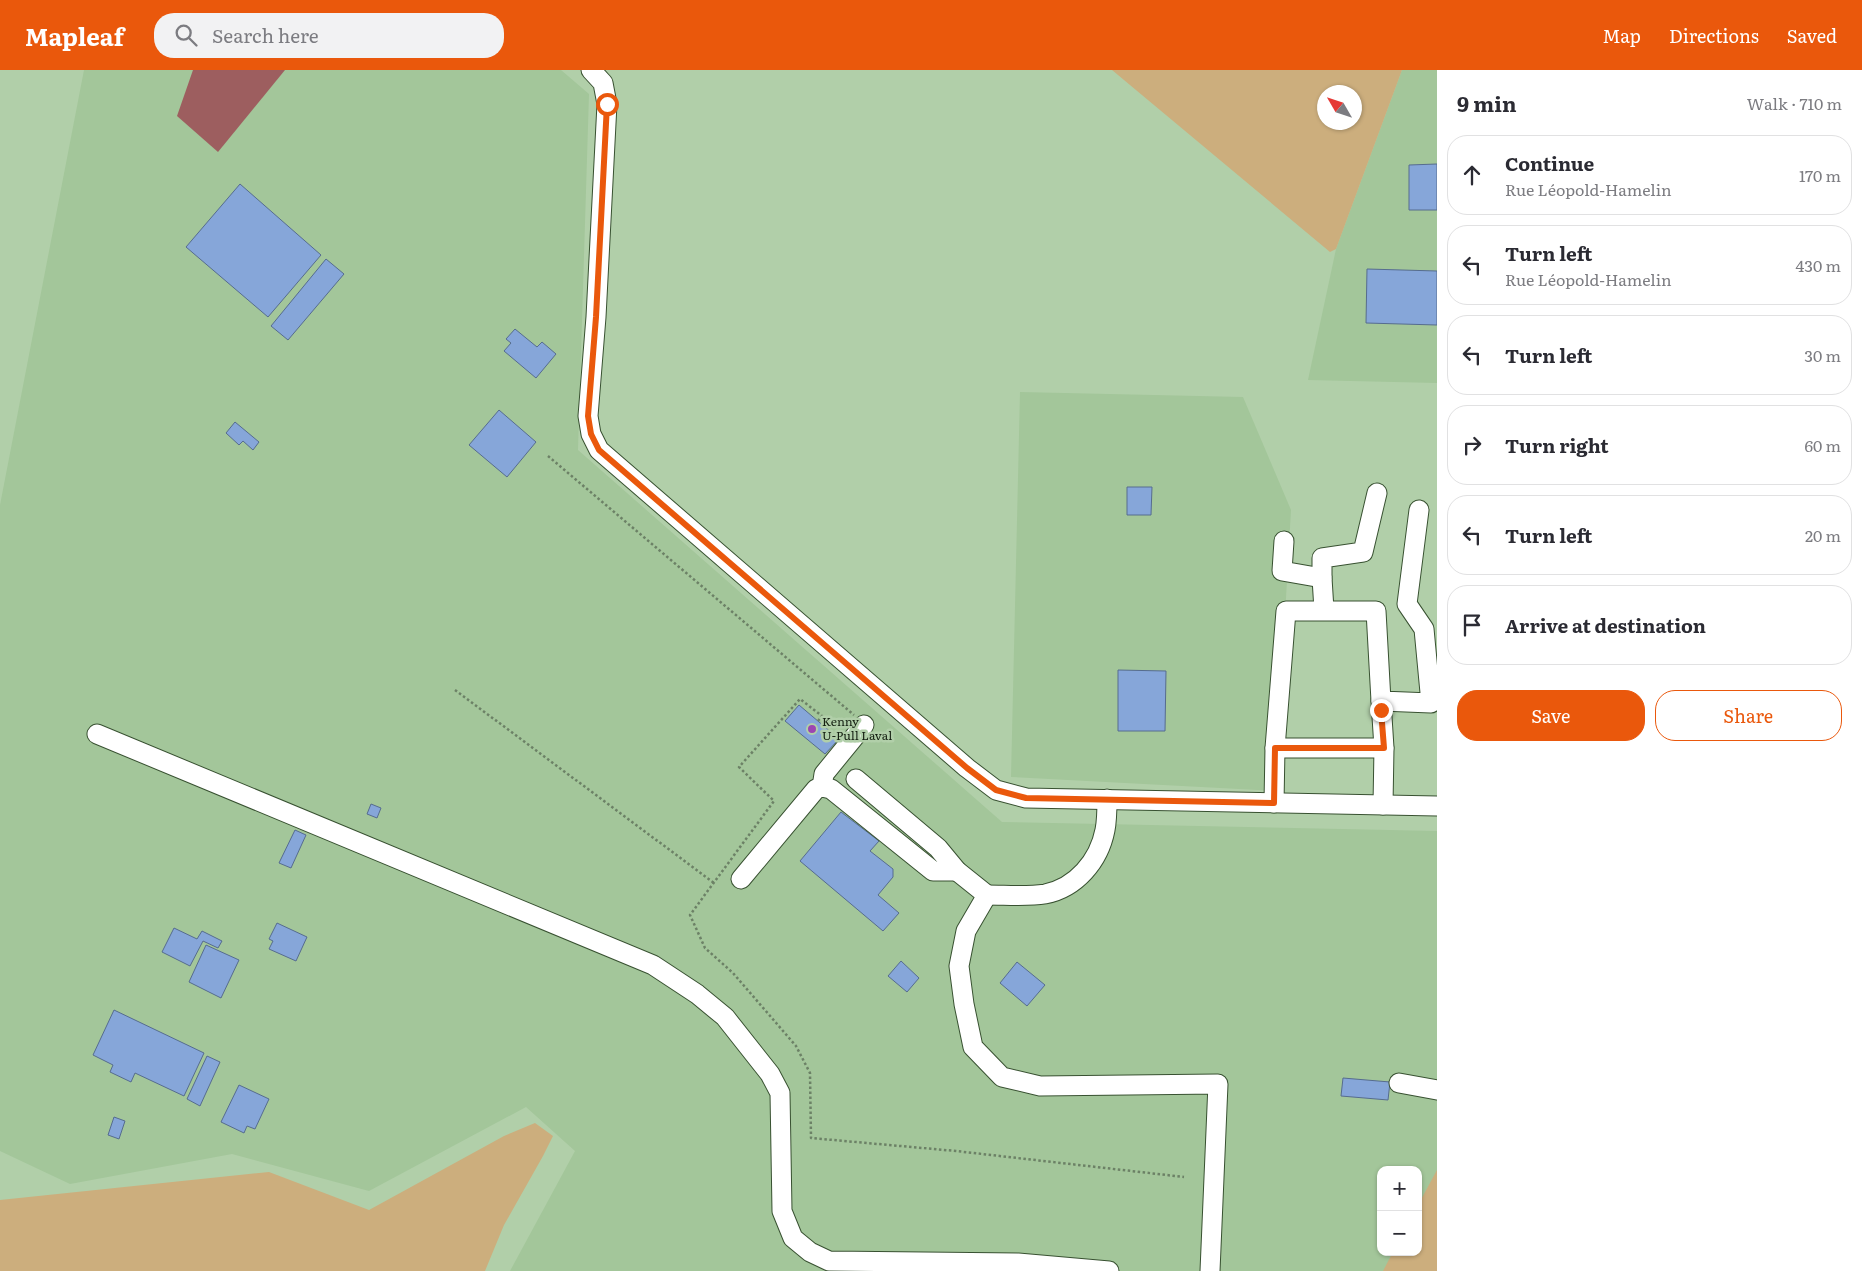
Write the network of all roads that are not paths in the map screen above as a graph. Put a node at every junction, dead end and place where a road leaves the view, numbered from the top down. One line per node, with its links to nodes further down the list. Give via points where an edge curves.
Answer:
1 (591, 70): 16 (street, via 603,83 607,104 588,416 591,434 599,450 996,790 1026,798)
2 (1377, 494): 5 (street, via 1363,552 1322,558)
3 (1419, 510): 6 (street)
4 (1284, 541): 5 (street, via 1282,571)
5 (1322, 578): 7 (street)
6 (1408, 604): 8 (street); 9 (street, via 1424,629 1431,703)
7 (1324, 610): 8 (street); 12 (street, via 1286,610)
8 (1376, 611): 9 (street)
9 (1381, 701): 13 (street)
10 (864, 724): 15 (street, via 824,774)
11 (97, 734): 25 (street, via 653,965 697,994 726,1017 770,1074 780,1093 782,1210 793,1238 810,1252 829,1261 1018,1263)
12 (1275, 748): 13 (street); 17 (street)
13 (1384, 748): 18 (street)
14 (856, 779): 20 (street, via 938,848)
15 (822, 787): 20 (street, via 831,789 933,871); 21 (street, via 816,789)
16 (1107, 799): 17 (street); 22 (street, via 1105,832 1088,868 1077,880 1043,894)
17 (1274, 803): 18 (street)
18 (1383, 805): 19 (street)
19 (1437, 806)
20 (957, 871): 22 (street)
21 (741, 879)
22 (987, 895): 26 (street, via 966,931 959,966 973,1047 1002,1077 1040,1086 1218,1084)
23 (1399, 1083): 24 (street)
24 (1437, 1090)
25 (1101, 1270)
26 (1210, 1271)

